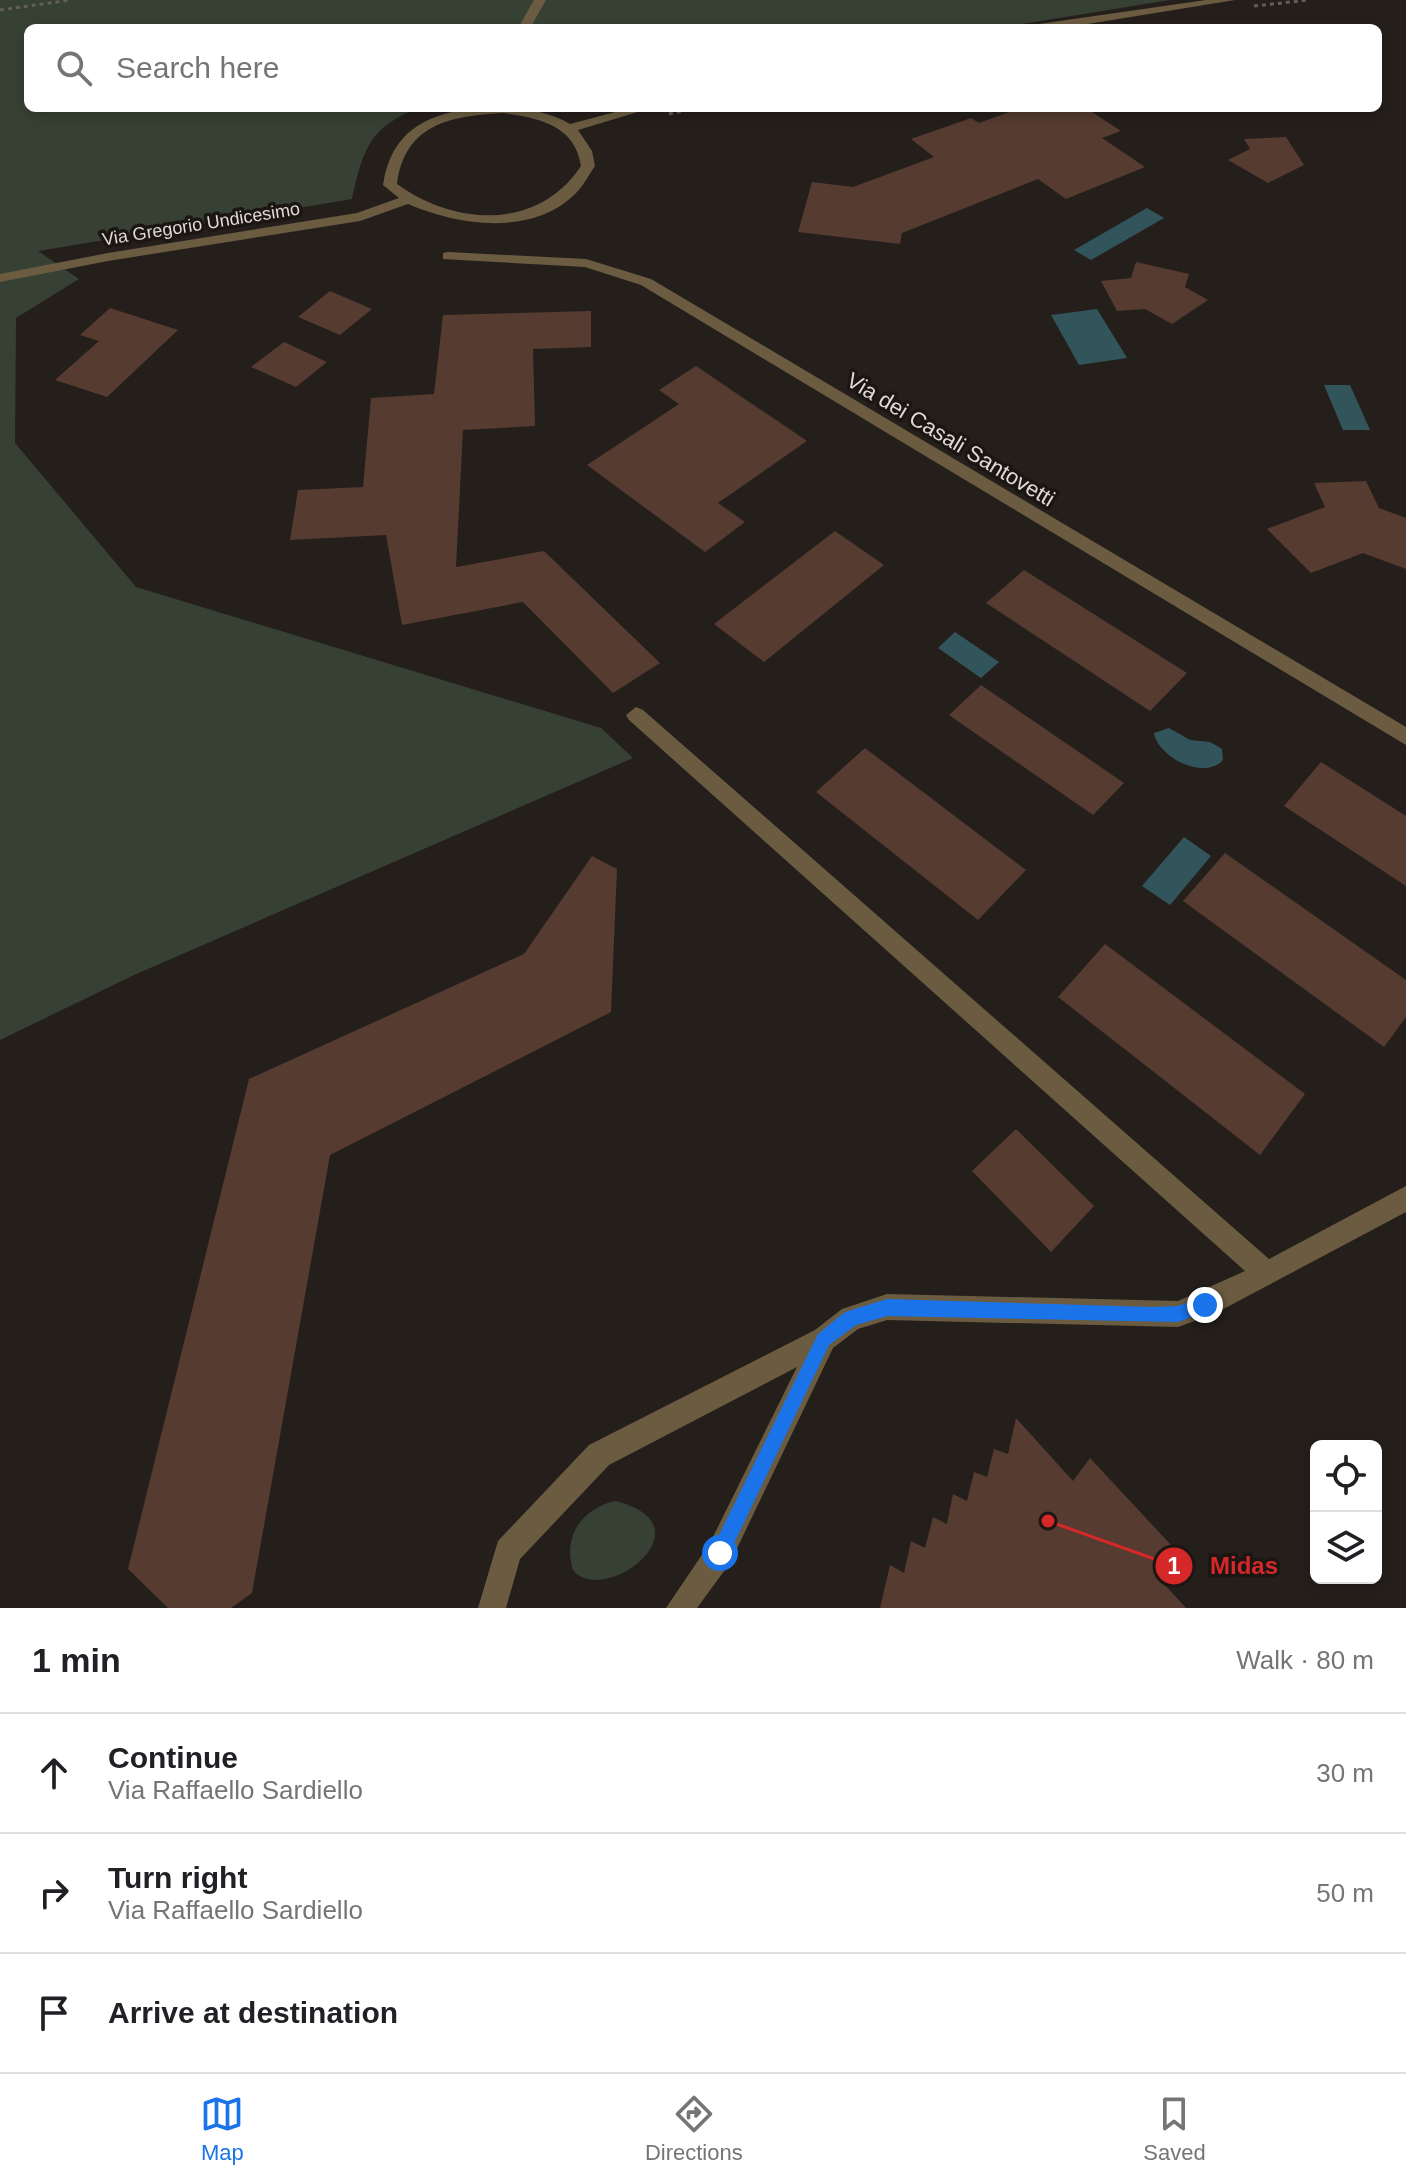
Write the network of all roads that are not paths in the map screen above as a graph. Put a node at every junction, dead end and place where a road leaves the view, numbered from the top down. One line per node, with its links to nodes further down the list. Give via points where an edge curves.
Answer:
1 (540, 0): 3 (street)
2 (1229, 0): 4 (street)
3 (526, 24)
4 (1066, 24)
5 (472, 112): 9 (street, via 431,123 397,149 390,185)
6 (527, 112): 8 (street)
7 (630, 112): 8 (street)
8 (570, 128): 9 (street, via 583,141 588,166 572,190 539,209 470,219 427,211)
9 (406, 200): 11 (street, Via Gregorio Undicesimo, via 360,217)
10 (448, 256): 13 (street, Via dei Casali Santovetti, via 586,263 646,282)
11 (0, 278)
12 (636, 715): 15 (street)
13 (1406, 737)
14 (1406, 1198): 15 (street)
15 (1266, 1273): 16 (street, via 1178,1314 887,1307 851,1318)
16 (824, 1339): 17 (street, via 599,1455 508,1551); 18 (street, via 720,1553)
17 (492, 1608)
18 (680, 1608)

